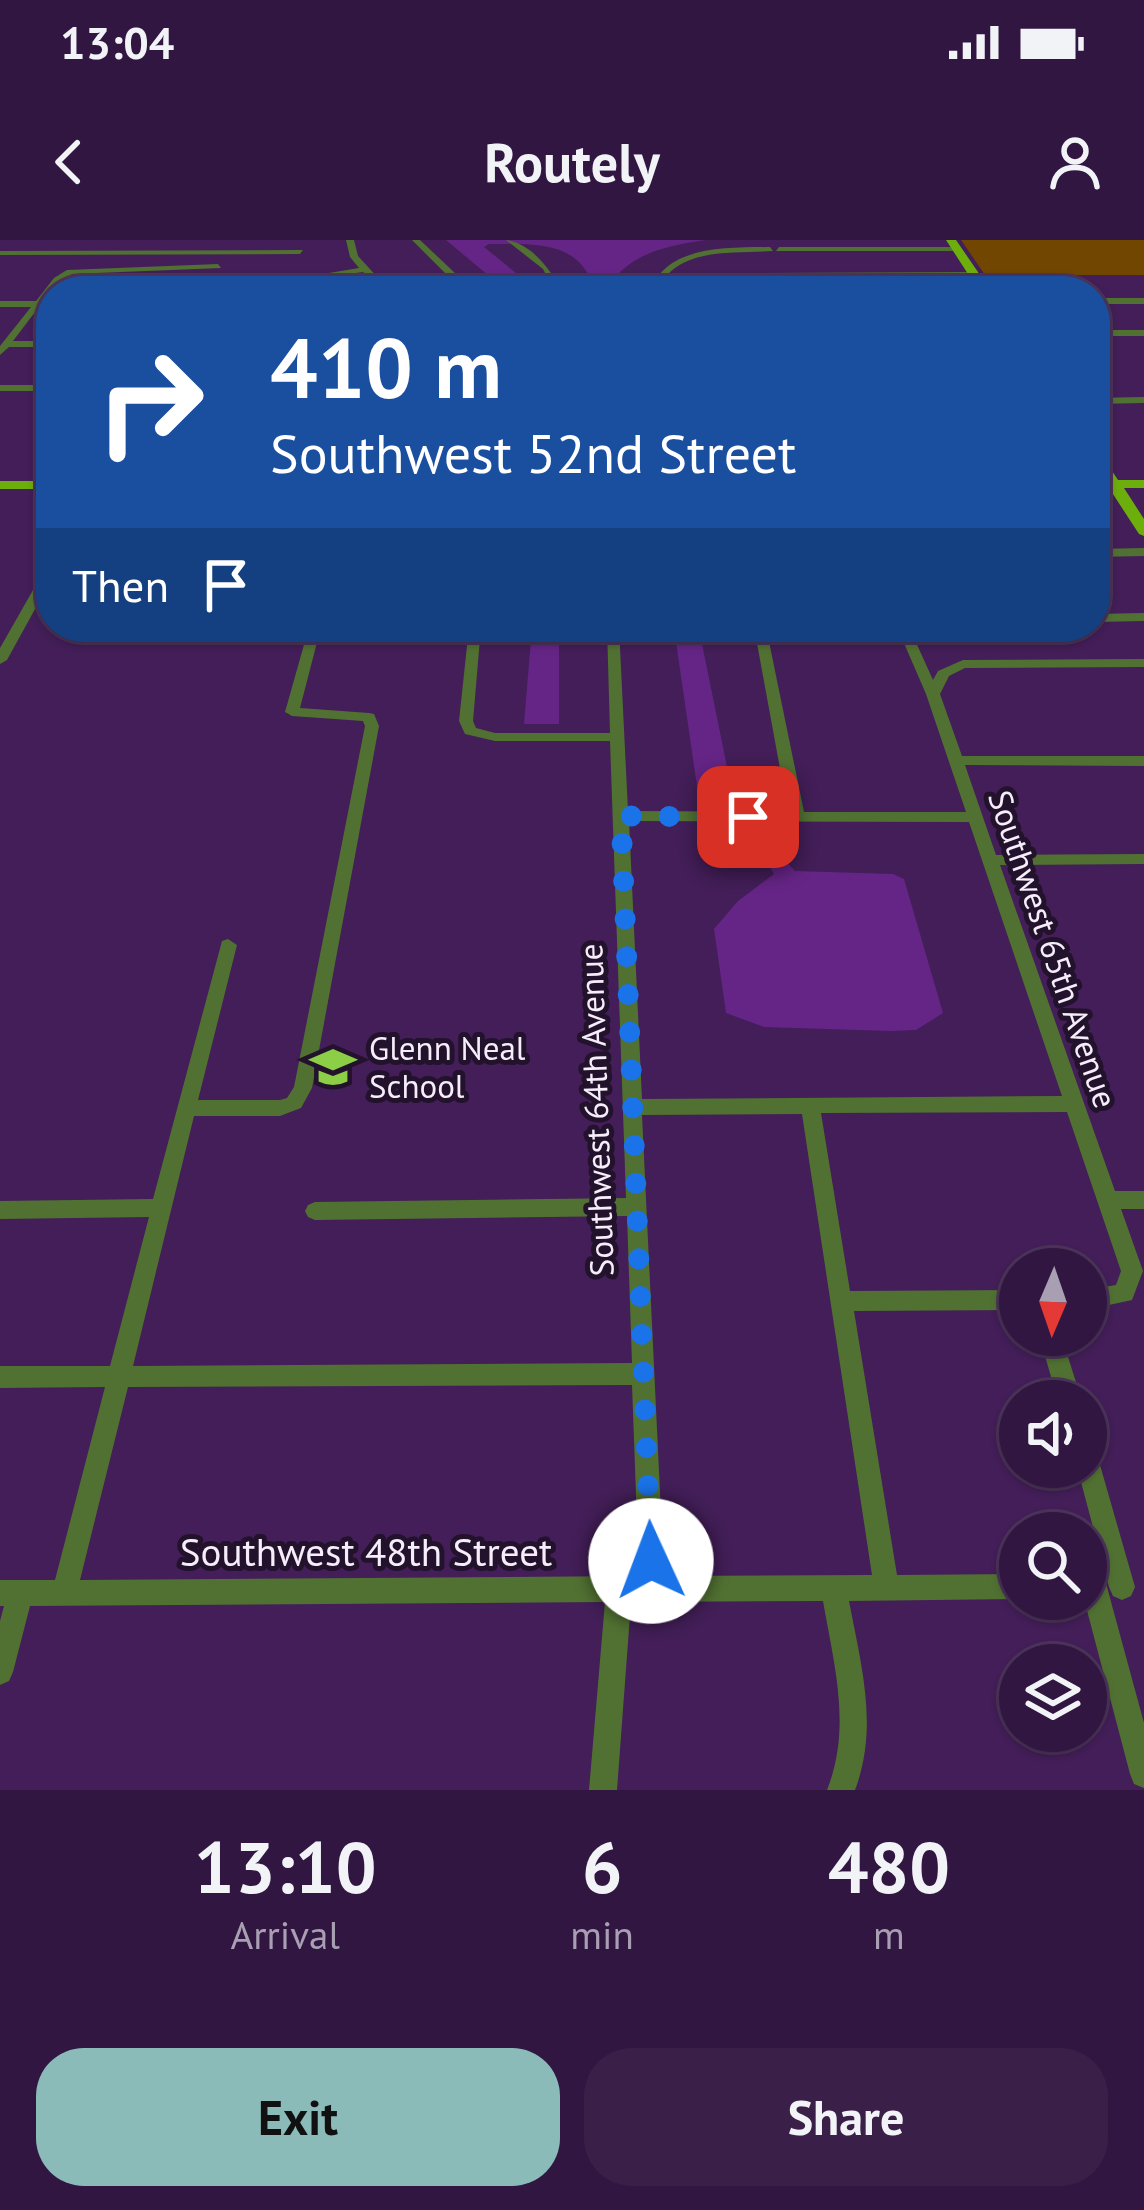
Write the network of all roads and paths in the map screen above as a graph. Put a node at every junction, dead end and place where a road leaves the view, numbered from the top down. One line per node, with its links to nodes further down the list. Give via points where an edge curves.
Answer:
1 (54, 240): 8 (street)
2 (232, 240): 9 (street)
3 (350, 240): 12 (street)
4 (416, 240): 19 (street)
5 (513, 242): 20 (street)
6 (954, 244): 7 (street); 15 (main road)
7 (774, 247): 14 (street); 21 (street, via 689,259)
8 (44, 252): 9 (street); 11 (street)
9 (226, 252): 10 (street); 13 (street)
10 (300, 252)
11 (0, 253)
12 (366, 269): 13 (street, via 318,276); 18 (street)
13 (215, 272): 16 (street, via 81,269); 17 (street)
14 (784, 274): 15 (street); 22 (street)
15 (974, 274)
16 (61, 276)
17 (213, 276)
18 (372, 276)
19 (453, 276)
20 (550, 276)
21 (661, 276)
22 (767, 276)
23 (0, 278): 24 (street)
24 (16, 278)
25 (1110, 301): 26 (street)
26 (1144, 301)
27 (0, 304): 28 (street)
28 (36, 304)
29 (36, 305): 33 (street)
30 (1144, 333): 31 (street)
31 (1110, 334)
32 (36, 345): 33 (street)
33 (3, 348)
34 (0, 388): 35 (street)
35 (36, 388)
36 (1110, 400): 37 (street)
37 (1144, 400)
38 (1110, 479): 39 (main road)
39 (1113, 484): 40 (main road); 43 (main road)
40 (1144, 484)
41 (0, 485): 42 (main road)
42 (36, 485)
43 (1144, 531)
44 (1144, 552): 45 (street)
45 (1110, 553)
46 (36, 596): 54 (street)
47 (1110, 617): 48 (street)
48 (1144, 617)
49 (311, 642): 69 (street, via 292,712 368,716 371,730 303,1088 294,1103 276,1109)
50 (474, 642): 57 (street, via 466,721 475,734)
51 (614, 642): 57 (street, Southwest 64th Avenue)
52 (763, 642): 62 (street)
53 (910, 642): 56 (street, Southwest 65th Avenue)
54 (0, 660)
55 (1144, 663): 56 (street, via 962,664 943,674)
56 (933, 694): 58 (street, Southwest 65th Avenue)
57 (617, 737): 60 (street, Southwest 64th Avenue)
58 (956, 760): 59 (street); 61 (street, Southwest 65th Avenue)
59 (1144, 761)
60 (621, 816): 62 (street); 68 (street, Southwest 64th Avenue)
61 (975, 817): 62 (street); 63 (street, Southwest 65th Avenue)
62 (796, 818)
63 (990, 860): 64 (street); 66 (street, Southwest 65th Avenue)
64 (1144, 860)
65 (228, 945): 69 (street)
66 (1075, 1104): 67 (street); 70 (street, Southwest 65th Avenue)
67 (810, 1106): 68 (street); 78 (street)
68 (633, 1107): 72 (street, Southwest 64th Avenue)
69 (185, 1108): 73 (street)
70 (1108, 1200): 71 (street); 76 (street, Southwest 65th Avenue, via 1132,1271 1124,1293)
71 (1144, 1200)
72 (636, 1207): 75 (street); 79 (street, Southwest 64th Avenue)
73 (158, 1208): 74 (street); 81 (street)
74 (0, 1210)
75 (315, 1211)
76 (1107, 1296)
77 (999, 1300): 78 (street)
78 (842, 1301): 87 (street)
79 (643, 1374): 81 (street); 85 (street, Southwest 64th Avenue)
80 (0, 1377): 81 (street)
81 (116, 1377): 90 (street)
82 (1092, 1488): 83 (street)
83 (1111, 1587): 92 (street)
84 (999, 1588): 87 (street, Southwest 48th Street)
85 (652, 1589): 86 (street, Southwest 48th Street); 88 (street, Southwest 48th Street)
86 (834, 1589): 87 (street, Southwest 48th Street); 93 (street, via 854,1735)
87 (887, 1589)
88 (619, 1590): 90 (street, Southwest 48th Street); 94 (street)
89 (10, 1593): 90 (street, Southwest 48th Street); 91 (street)
90 (64, 1593)
91 (0, 1672)
92 (1144, 1774)
93 (845, 1784)
94 (602, 1790)

